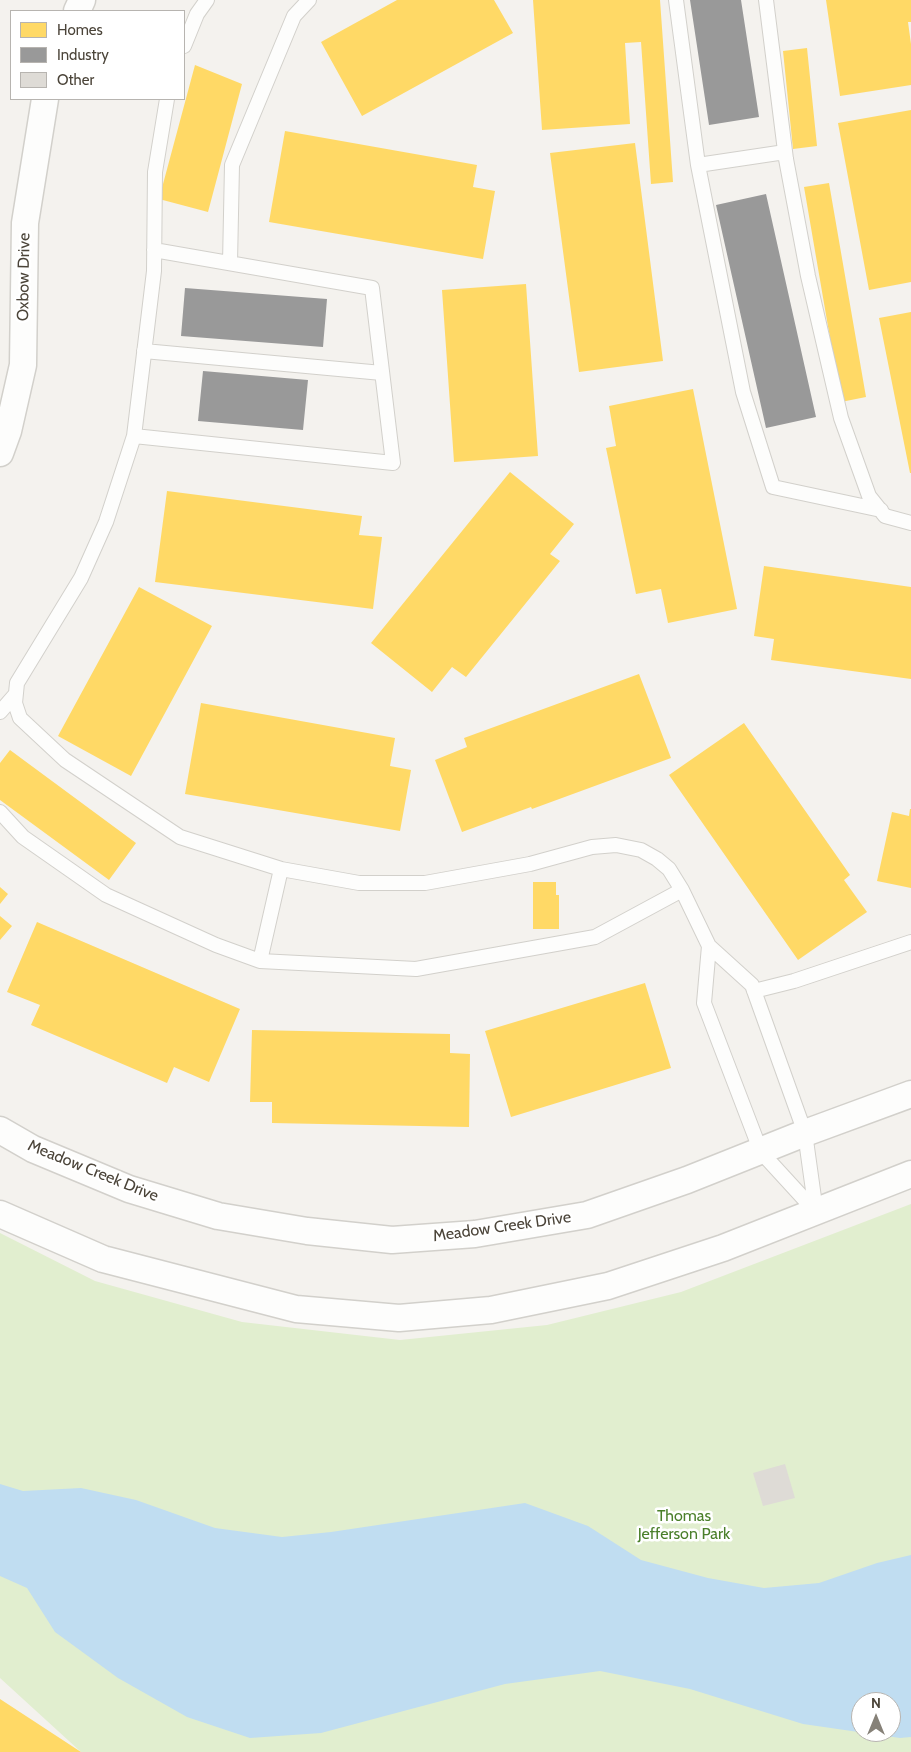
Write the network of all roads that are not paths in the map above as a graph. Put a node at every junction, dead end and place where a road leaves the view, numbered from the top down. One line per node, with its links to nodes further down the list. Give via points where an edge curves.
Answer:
1 (207, 0): 5 (lane, via 197,14)
2 (309, 0): 11 (lane, via 294,16 232,165)
3 (676, 0): 9 (lane)
4 (766, 0): 8 (lane)
5 (185, 44)
6 (45, 100): 15 (street, Oxbow Drive, via 25,223 23,365)
7 (166, 100): 10 (lane, via 155,172)
8 (785, 152): 9 (lane); 16 (lane, via 808,276 841,418 869,496)
9 (698, 165): 16 (lane, via 743,392 773,487)
10 (154, 250): 11 (lane); 12 (lane)
11 (230, 263): 13 (lane, via 372,288)
12 (144, 351): 13 (lane); 14 (lane)
13 (382, 373): 14 (lane, via 393,463)
14 (134, 436): 18 (lane, via 106,522 81,578 17,683)
15 (0, 453)
16 (881, 510): 17 (lane, via 885,516)
17 (911, 523)
18 (15, 695): 19 (lane); 21 (lane, via 20,718 65,760 172,831)
19 (0, 712)
20 (0, 812): 25 (lane, via 23,837 106,895 216,945)
21 (281, 869): 22 (lane, via 359,883 425,883 530,864 592,847 616,845 641,850 657,858 669,869); 25 (lane)
22 (682, 890): 24 (lane); 25 (lane, via 595,937 416,968)
23 (911, 942): 26 (lane, via 794,981)
24 (709, 946): 26 (lane); 30 (lane, via 704,1003)
25 (260, 961)
26 (754, 990): 29 (lane)
27 (911, 1094): 29 (street, Meadow Creek Drive)
28 (0, 1130): 30 (street, Meadow Creek Drive, via 33,1149 129,1189 218,1216 392,1240 475,1234 587,1215)
29 (805, 1133): 30 (street, Meadow Creek Drive); 32 (lane)
30 (761, 1152): 32 (lane)
31 (911, 1174): 32 (street)
32 (816, 1212): 33 (street, via 723,1248 608,1286 491,1310 399,1318 296,1309 112,1262)
33 (0, 1214)

